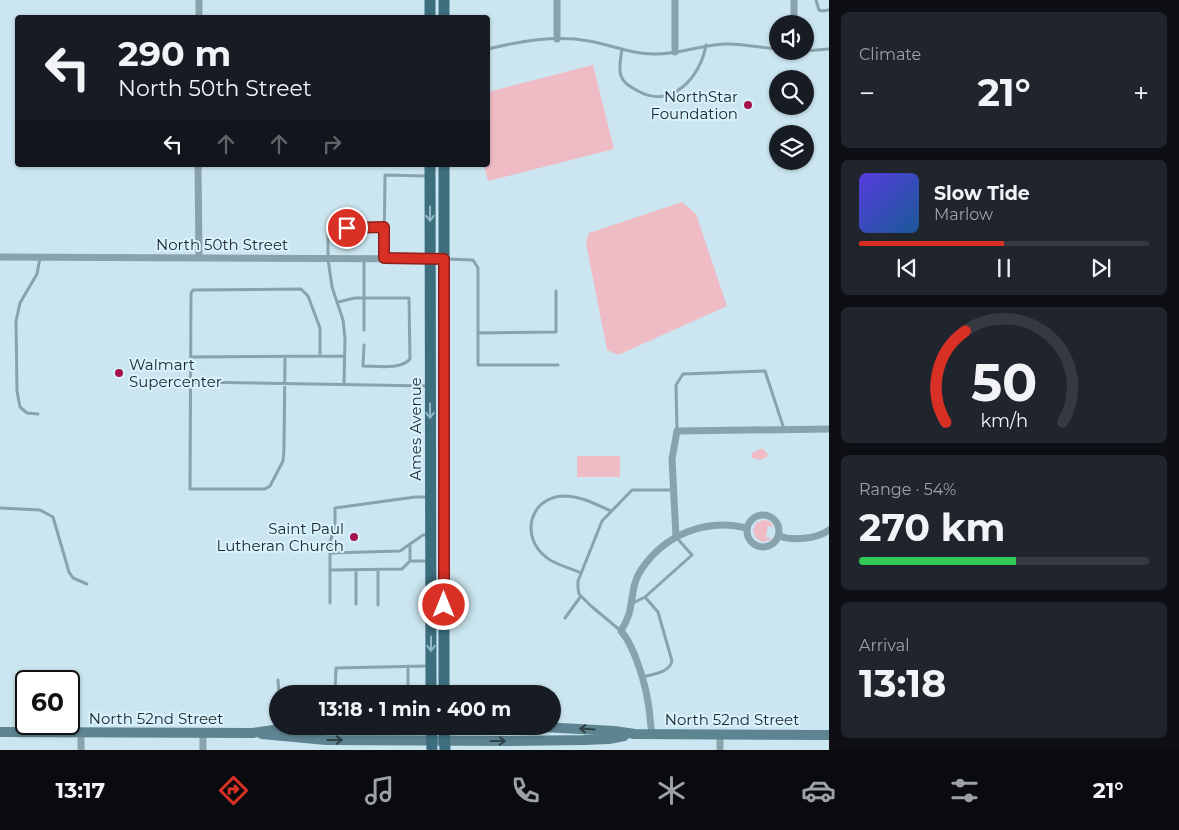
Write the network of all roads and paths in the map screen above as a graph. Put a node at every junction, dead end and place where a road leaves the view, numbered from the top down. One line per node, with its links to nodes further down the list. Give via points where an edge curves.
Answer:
1 (199, 0): 9 (street)
2 (430, 0): 10 (main road)
3 (444, 0): 11 (main road)
4 (557, 0): 13 (street)
5 (676, 0): 20 (street)
6 (794, 0): 12 (street)
7 (816, 0): 8 (lane, via 819,10)
8 (829, 10)
9 (199, 15)
10 (430, 15)
11 (444, 15)
12 (794, 15)
13 (557, 39): 15 (lane, via 526,40); 16 (lane, via 588,41)
14 (706, 45): 16 (lane, via 695,75 680,90 658,96 643,94 628,85 621,75); 17 (lane, via 735,43); 20 (lane)
15 (490, 49)
16 (622, 49): 20 (lane, via 656,55)
17 (769, 49)
18 (829, 49): 19 (lane)
19 (814, 50)
20 (675, 52)
21 (198, 167): 27 (street)
22 (444, 167): 32 (main road, Ames Avenue)
23 (430, 170): 24 (lane, via 384,175); 30 (main road, Ames Avenue, one-way to 30)
24 (384, 227): 29 (lane); 31 (lane, via 328,228)
25 (0, 257): 26 (street, North 50th Street)
26 (40, 257): 27 (street, North 50th Street); 49 (lane, via 37,274 20,303 16,321 20,407 27,413)
27 (199, 257): 31 (street, North 50th Street)
28 (364, 258): 29 (street, North 50th Street); 31 (street, North 50th Street); 34 (lane)
29 (384, 258): 30 (street, North 50th Street)
30 (430, 258): 32 (street, North 50th Street); 47 (main road, Ames Avenue)
31 (328, 259): 35 (lane)
32 (444, 259): 37 (lane, via 473,260 478,268); 48 (main road, Ames Avenue)
33 (556, 292): 37 (lane, via 556,332)
34 (364, 298): 35 (lane); 36 (lane); 38 (lane, via 409,298 410,359 399,366 363,366)
35 (338, 302): 40 (lane, via 343,320)
36 (364, 330)
37 (478, 333): 43 (lane, via 478,365)
38 (364, 345)
39 (320, 356): 40 (lane); 41 (lane, via 320,328 308,296 301,289 197,290 191,293); 42 (lane)
40 (344, 356): 46 (lane)
41 (192, 357): 42 (lane); 44 (lane)
42 (285, 357): 45 (lane)
43 (558, 365)
44 (192, 382): 45 (lane); 45 (lane, via 190,489 265,489 270,486 284,449)
45 (285, 384): 46 (lane)
46 (344, 384): 47 (lane)
47 (430, 386): 48 (lane); 54 (main road, Ames Avenue, one-way to 54)
48 (443, 386): 63 (main road, Ames Avenue)
49 (38, 414)
50 (829, 429): 51 (street)
51 (784, 430): 52 (street); 52 (lane, via 765,371 683,374 676,384)
52 (677, 431): 53 (street, via 672,459)
53 (674, 490): 56 (lane, via 632,490); 61 (street)
54 (430, 497): 59 (main road, Ames Avenue); 64 (lane, via 335,508)
55 (0, 508): 71 (lane, via 40,510 53,516 69,572 73,578)
56 (611, 511): 70 (lane, via 599,527); 70 (lane, via 586,499 563,496 545,502 536,510 531,521 532,539 539,550 547,558)
57 (748, 528): 60 (street, via 749,538 760,547 770,546); 60 (street, via 756,516 769,515 778,522); 61 (street, via 734,524 702,526)
58 (829, 530): 60 (street, via 812,537 787,539)
59 (430, 534): 62 (lane); 65 (main road, Ames Avenue)
60 (779, 536)
61 (676, 537): 73 (lane, via 692,555); 76 (street, via 660,548 640,570)
62 (410, 545): 64 (lane, via 400,551); 66 (lane)
63 (443, 552): 65 (lane); 88 (main road, Ames Avenue)
64 (330, 553): 67 (lane)
65 (430, 556): 66 (lane); 81 (main road, Ames Avenue, one-way to 81)
66 (410, 561): 69 (lane, via 402,569)
67 (330, 570): 68 (lane); 74 (lane)
68 (356, 570): 69 (lane); 75 (lane)
69 (378, 570): 77 (lane)
70 (582, 573): 72 (lane, via 578,588)
71 (87, 584)
72 (582, 596): 78 (lane); 79 (lane)
73 (646, 598): 76 (lane); 82 (lane, via 658,612 672,661 666,670)
74 (330, 603)
75 (356, 604)
76 (630, 604): 79 (street)
77 (378, 605)
78 (565, 618)
79 (621, 631): 82 (street, via 628,639)
80 (408, 666): 81 (lane); 85 (lane, via 336,668); 86 (lane)
81 (431, 666): 87 (main road, Ames Avenue)
82 (641, 678): 97 (street)
83 (278, 680): 84 (lane)
84 (278, 685)
85 (335, 685)
86 (408, 685)
87 (431, 685)
88 (444, 685)
89 (561, 728): 96 (main road, North 52nd Street, one-way to 89)
90 (269, 729): 95 (main road, North 52nd Street)
91 (0, 732): 92 (main road, North 52nd Street)
92 (15, 732)
93 (80, 732): 94 (main road, North 52nd Street); 104 (street)
94 (203, 733): 95 (main road, North 52nd Street); 105 (street)
95 (252, 733): 101 (main road, North 52nd Street, one-way to 101, via 298,739)
96 (635, 734): 97 (main road, North 52nd Street); 103 (main road, North 52nd Street, one-way to 96, via 608,739)
97 (652, 734): 98 (main road, North 52nd Street)
98 (720, 734): 100 (main road, North 52nd Street); 106 (street)
99 (359, 735): 101 (lane)
100 (829, 735)
101 (359, 740): 102 (main road, North 52nd Street)
102 (432, 745): 103 (main road, North 52nd Street)
103 (445, 745)
104 (81, 750)
105 (203, 750)
106 (720, 750)

